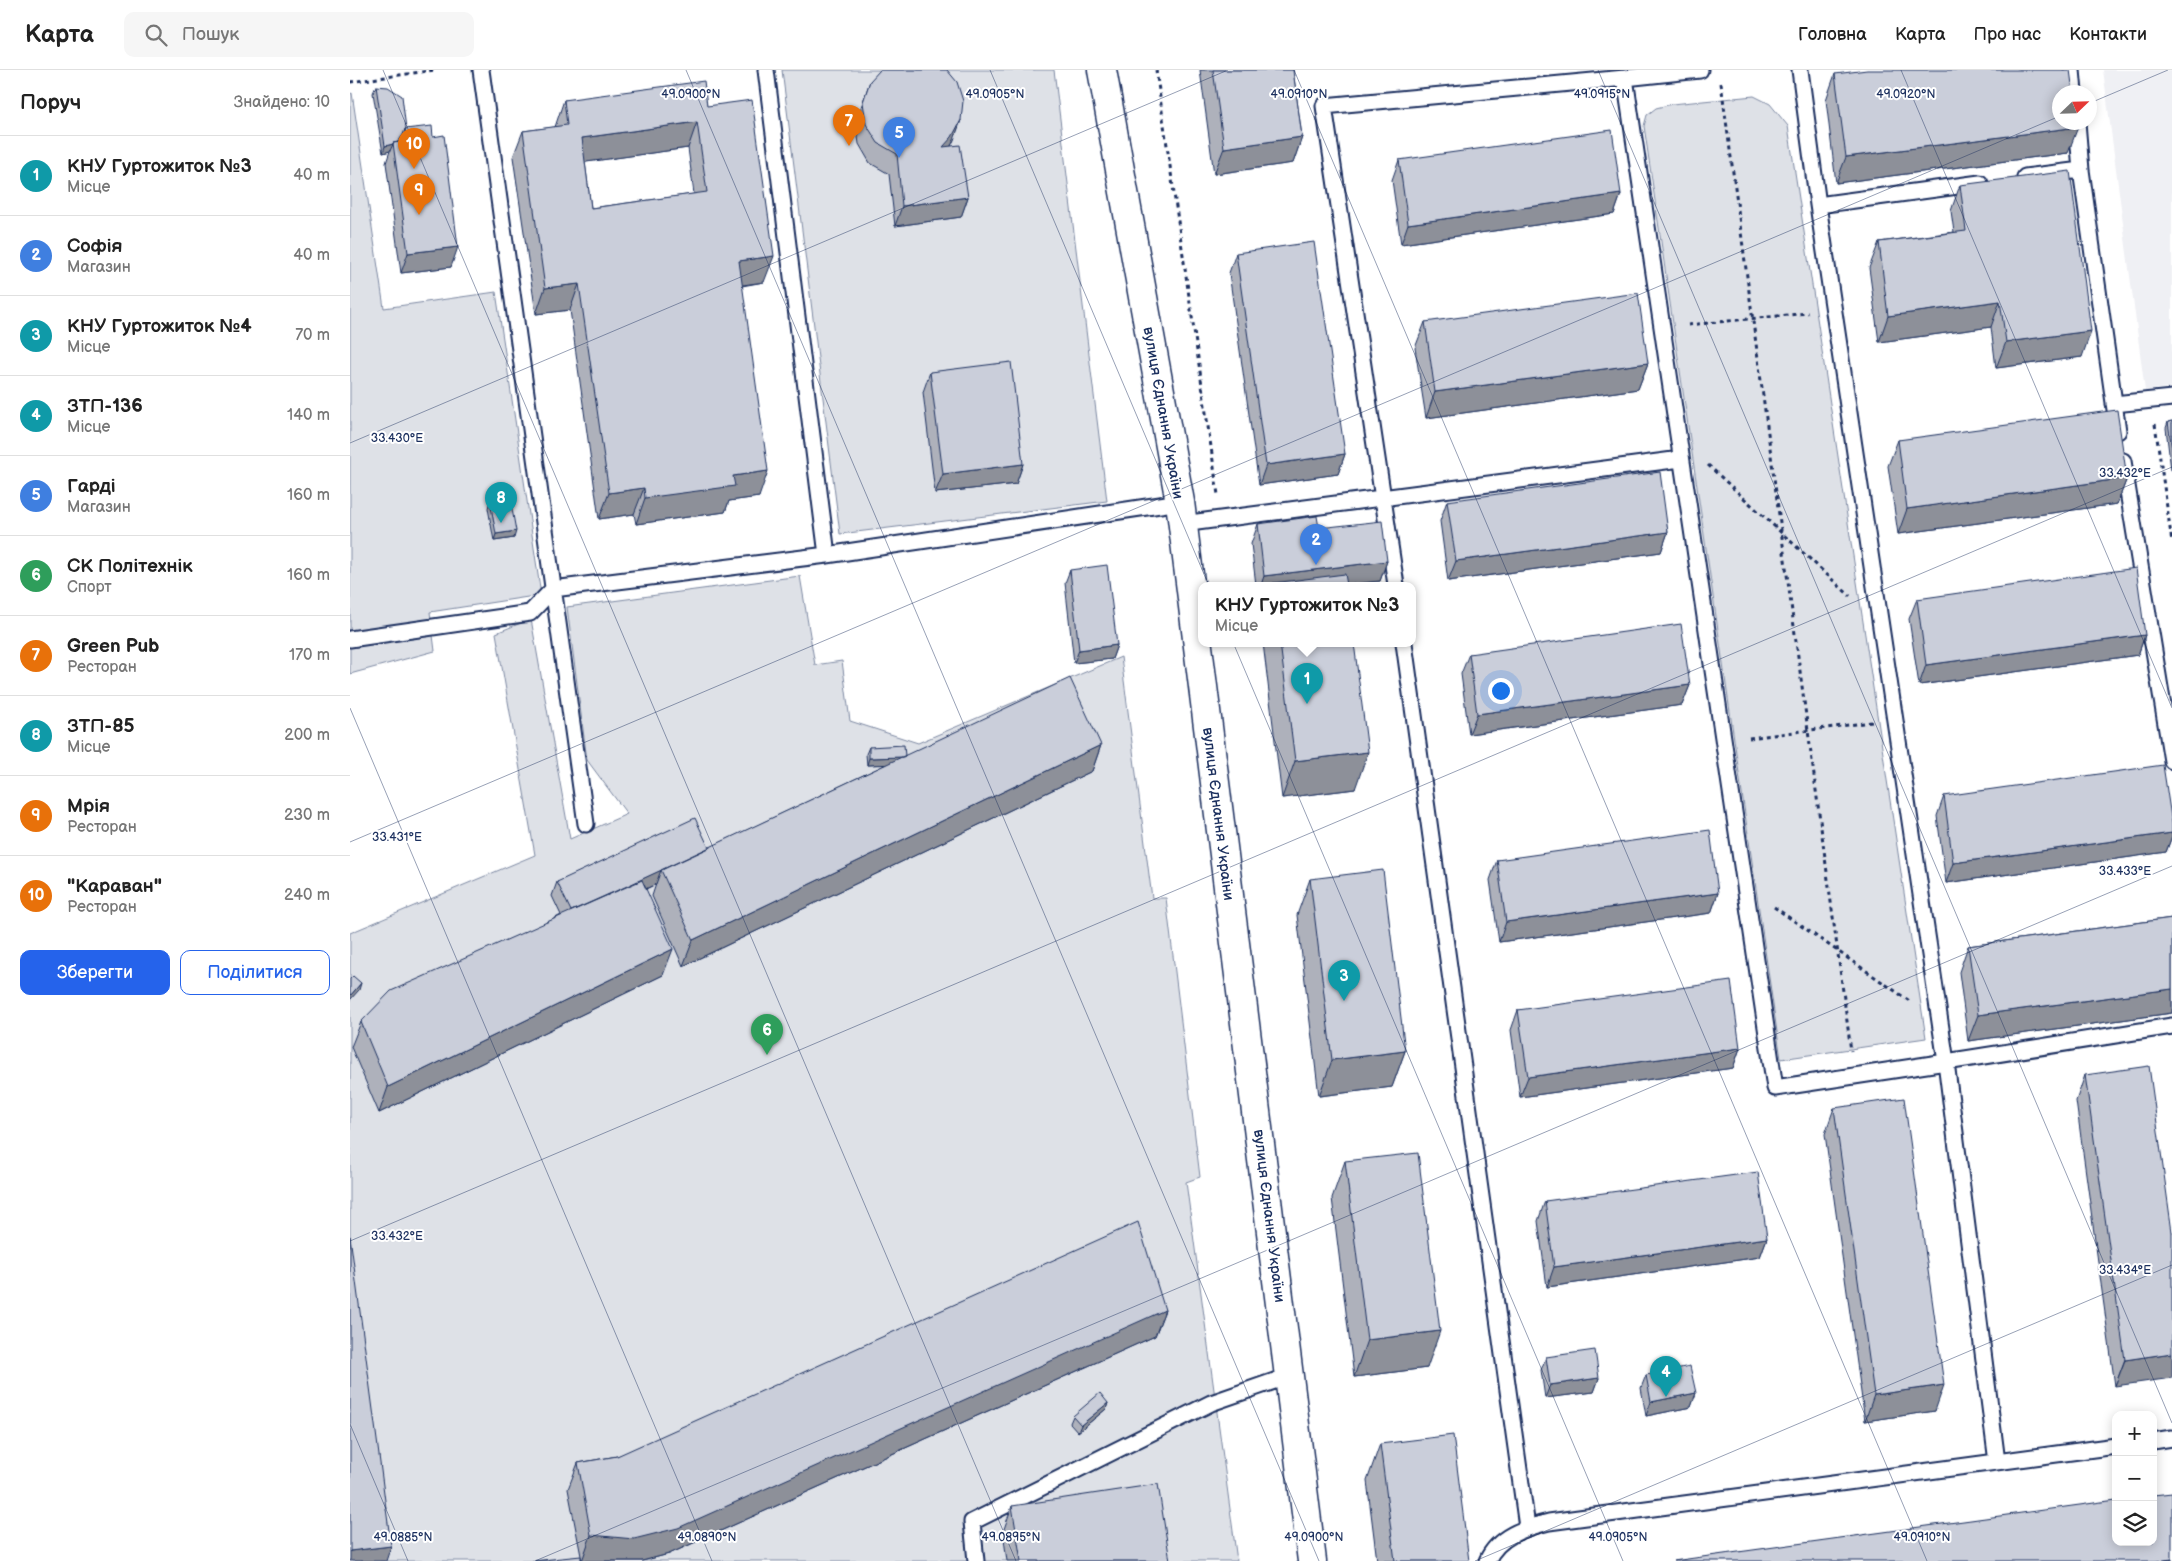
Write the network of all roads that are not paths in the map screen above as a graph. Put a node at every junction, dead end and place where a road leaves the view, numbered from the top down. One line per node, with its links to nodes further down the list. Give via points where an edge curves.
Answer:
1 (481, 70): 21 (lane)
2 (766, 70): 19 (lane)
3 (1102, 70): 18 (street, вулиця Єднання України)
4 (1700, 70): 7 (lane)
5 (1800, 70): 13 (lane)
6 (2072, 70): 8 (lane)
7 (1625, 78): 16 (lane); 17 (lane, via 1324,106)
8 (2073, 85)
9 (2078, 130): 10 (lane)
10 (2081, 170): 11 (lane); 15 (lane)
11 (2013, 179)
12 (1993, 182): 13 (lane)
13 (1818, 206): 28 (lane)
14 (2172, 398): 15 (lane)
15 (2114, 404): 24 (lane)
16 (1681, 459): 17 (lane); 28 (lane, via 1775,1088)
17 (1384, 497): 18 (lane, via 1221,518); 20 (lane)
18 (1181, 513): 19 (lane); 29 (street, вулиця Єднання України)
19 (827, 555): 21 (lane)
20 (1396, 582)
21 (553, 589): 22 (lane, via 530,613); 26 (lane)
22 (350, 639)
23 (1405, 647): 34 (lane)
24 (2169, 722): 25 (lane)
25 (2172, 761)
26 (586, 824)
27 (2172, 1026): 28 (lane)
28 (1946, 1062): 33 (lane)
29 (1289, 1376): 35 (lane, via 1211,1403 972,1522); 36 (street, вулиця Єднання України)
30 (2172, 1438): 31 (lane)
31 (2157, 1440)
32 (2112, 1447): 33 (lane)
33 (1997, 1462): 34 (lane, via 1578,1517)
34 (1527, 1527): 37 (lane, via 1496,1546)
35 (976, 1561)
36 (1312, 1561)
37 (1487, 1561)

